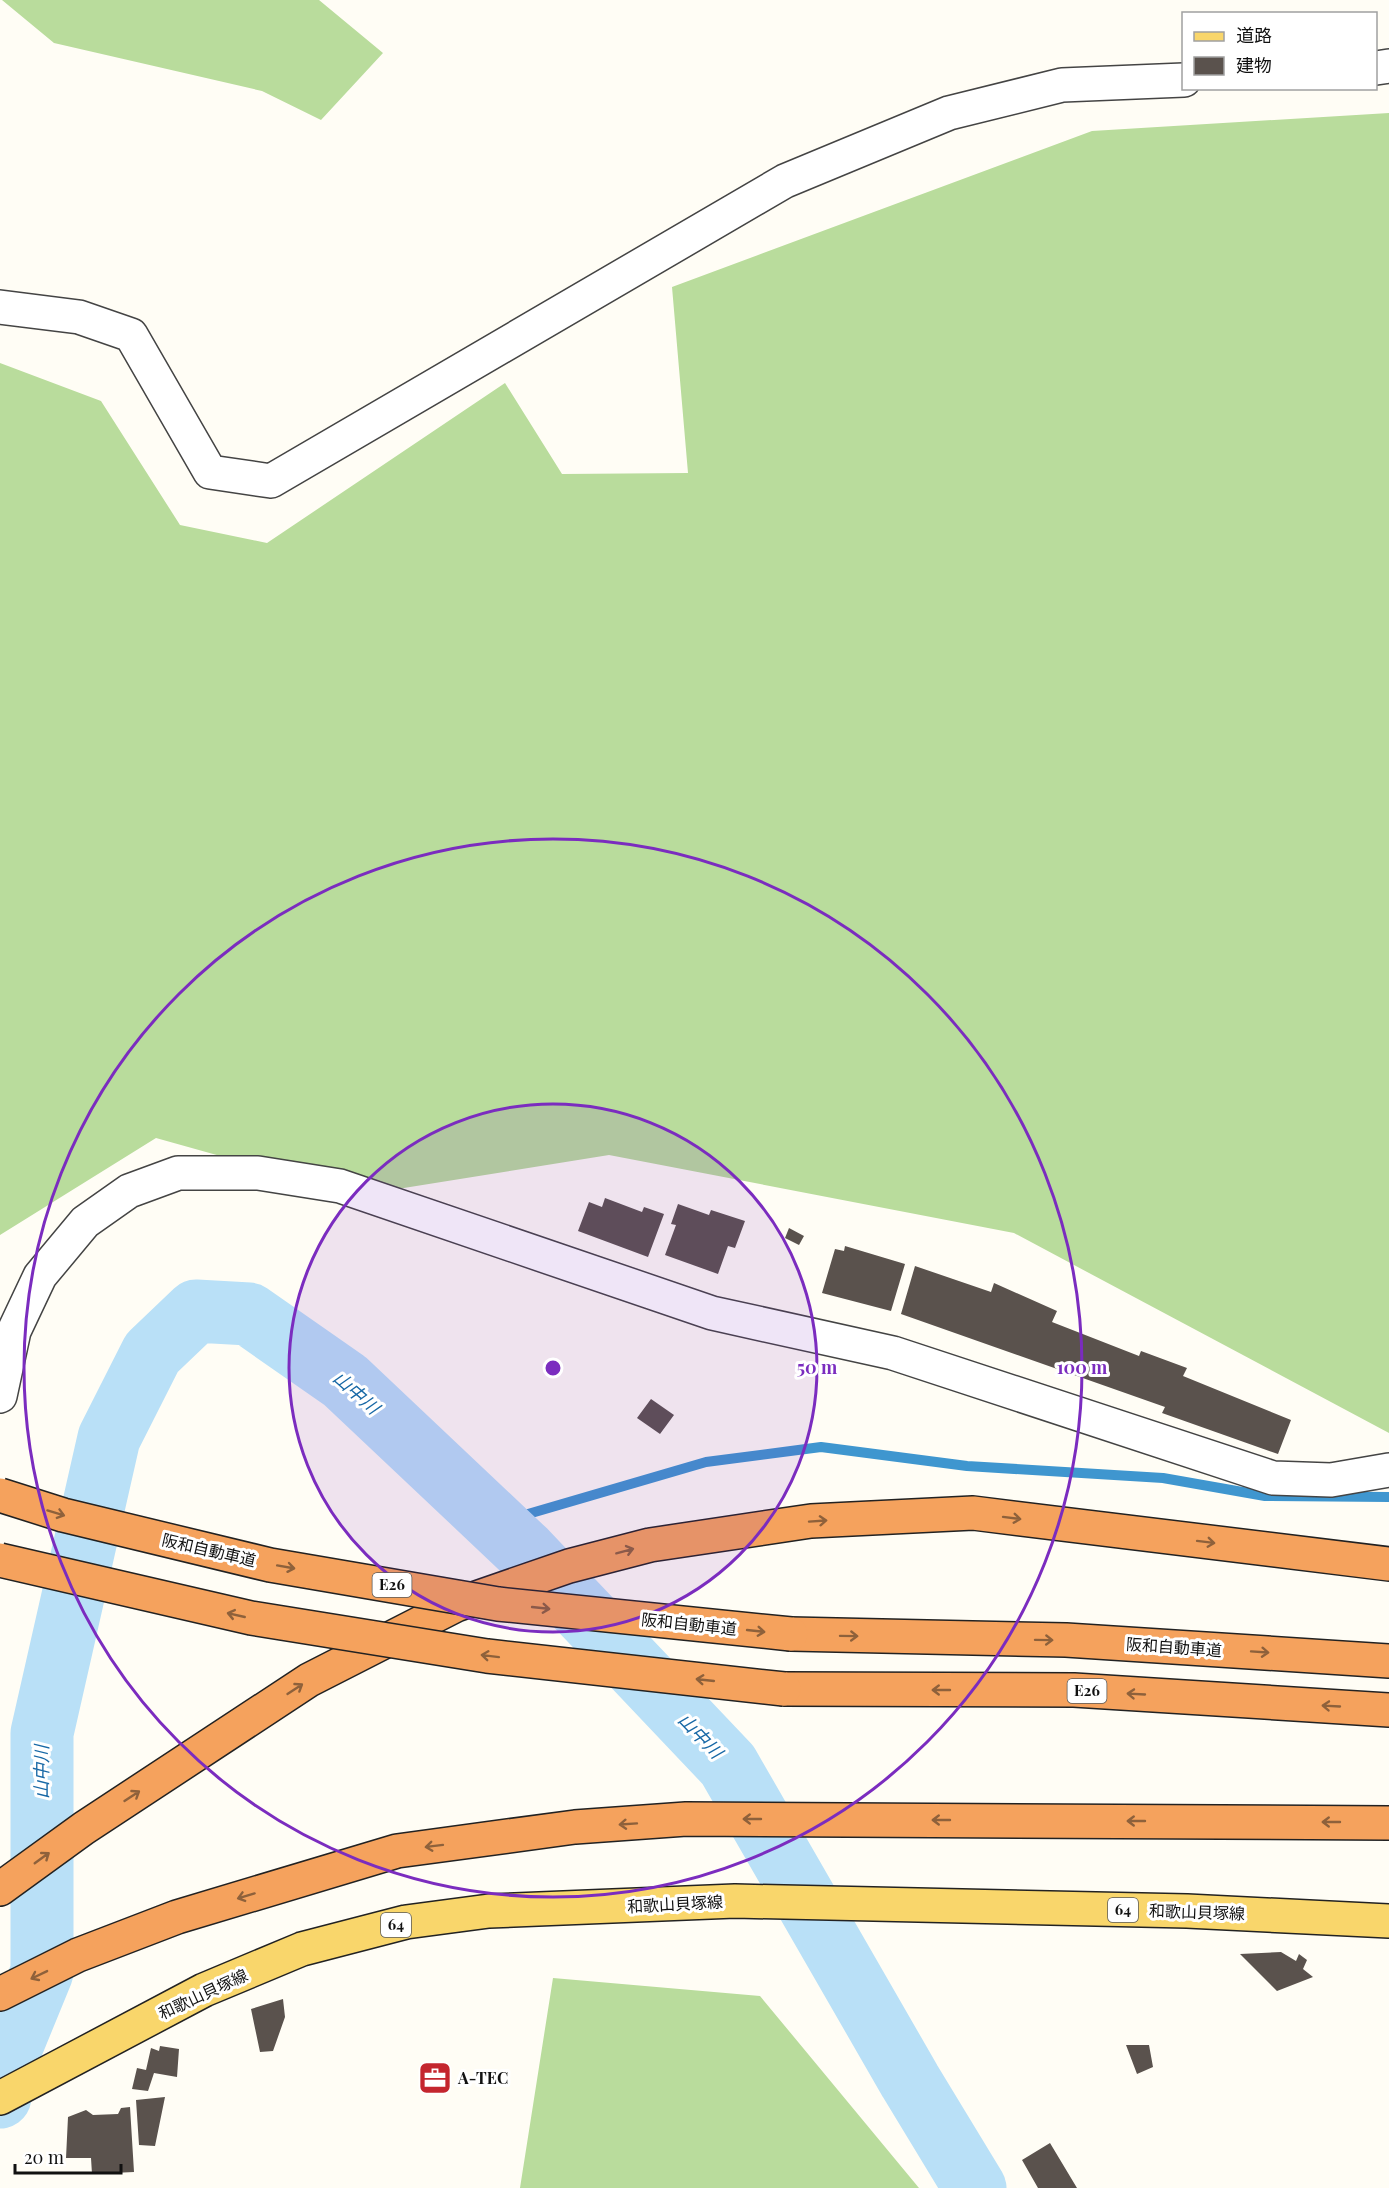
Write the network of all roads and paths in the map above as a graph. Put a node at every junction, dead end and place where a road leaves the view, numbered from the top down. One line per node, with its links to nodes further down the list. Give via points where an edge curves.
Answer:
1 (1182, 80): 2 (street, via 1062,85 949,113 785,181 271,481 210,472 131,335 79,317)
2 (0, 307)
3 (0, 1396): 4 (street, via 14,1331 40,1276 85,1222 129,1191 178,1173 258,1173 340,1186 712,1313 892,1353 1273,1478 1331,1480)
4 (1389, 1470)
5 (0, 1495): 8 (highway, 阪和自動車道 / E26, one-way to 8, bridge, via 63,1515 270,1565 498,1604 790,1634 1066,1640)
6 (0, 1560): 9 (highway, E26, one-way to 6, bridge, via 1074,1690 784,1689 487,1656 250,1618)
7 (1389, 1564): 11 (highway, one-way to 7, bridge, via 84,1828 309,1680 456,1605 569,1566 650,1545 811,1521 973,1513)
8 (1389, 1661)
9 (1389, 1710)
10 (1389, 1823): 13 (highway, one-way to 13, via 686,1819 575,1827 397,1851 177,1917 78,1955)
11 (0, 1889)
12 (1389, 1921): 14 (main road, 和歌山貝塚線 / 64, via 1187,1911 735,1901 489,1911 406,1923 302,1949 204,1990)
13 (0, 1994)
14 (0, 2098)

